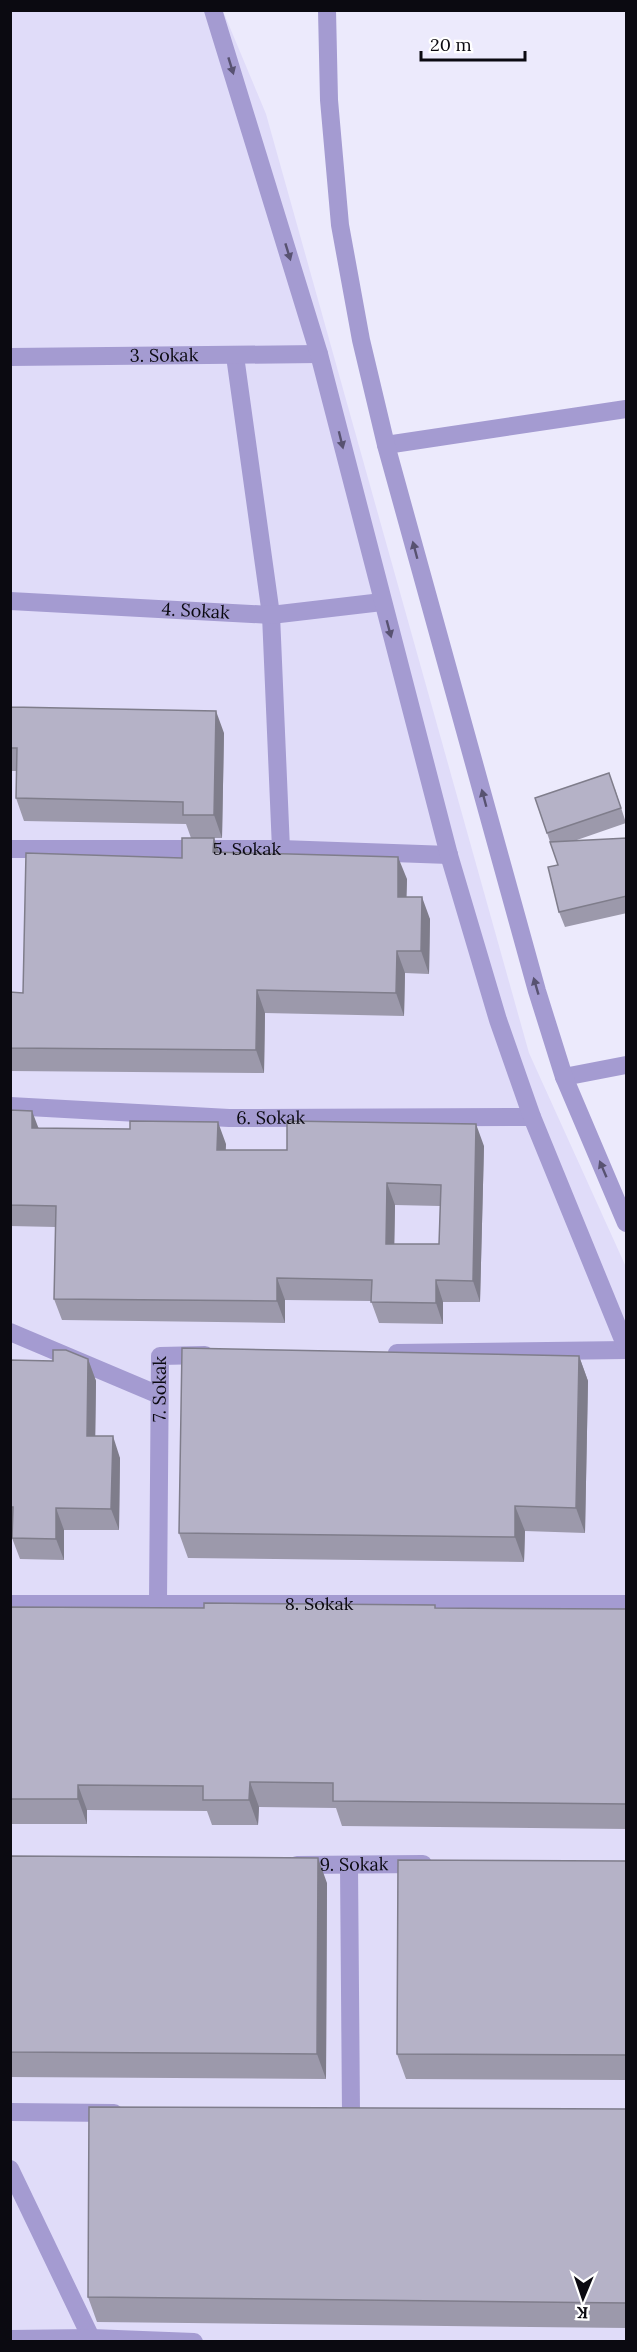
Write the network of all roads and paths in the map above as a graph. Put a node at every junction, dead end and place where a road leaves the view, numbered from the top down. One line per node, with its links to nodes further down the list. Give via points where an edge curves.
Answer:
1 (213, 10): 3 (street, one-way to 3)
2 (327, 10): 7 (street, via 329,100 340,225 361,340)
3 (319, 354): 4 (street, 3. Sokak); 9 (street, one-way to 9)
4 (235, 356): 5 (street, 3. Sokak); 10 (street)
5 (10, 357)
6 (627, 409): 7 (street)
7 (387, 445): 15 (street, one-way to 7)
8 (10, 601): 10 (street, 4. Sokak)
9 (382, 602): 10 (street, 4. Sokak); 13 (street, one-way to 13)
10 (271, 615): 12 (street)
11 (10, 849): 12 (street, 5. Sokak)
12 (281, 849): 13 (street, 5. Sokak)
13 (449, 855): 17 (street, via 498,1020)
14 (627, 1065): 15 (street)
15 (564, 1077): 18 (street, one-way to 15)
16 (10, 1106): 17 (street, 6. Sokak, via 229,1118)
17 (532, 1117): 20 (street)
18 (627, 1223)
19 (10, 1332): 23 (street)
20 (627, 1349): 21 (street)
21 (375, 1353)
22 (219, 1355): 23 (street, 7. Sokak, via 160,1356)
23 (159, 1395): 24 (street, 7. Sokak)
24 (158, 1602): 25 (street, 8. Sokak); 26 (street, 8. Sokak)
25 (10, 1604)
26 (627, 1604)
27 (442, 1864): 29 (street, 9. Sokak)
28 (279, 1865): 29 (street, 9. Sokak)
29 (349, 1865): 32 (street, via 357,2114)
30 (10, 2112): 31 (street)
31 (128, 2113)
32 (328, 2114)
33 (10, 2169): 35 (street)
34 (10, 2339): 35 (street)
35 (92, 2340): 36 (street)
36 (194, 2342)

